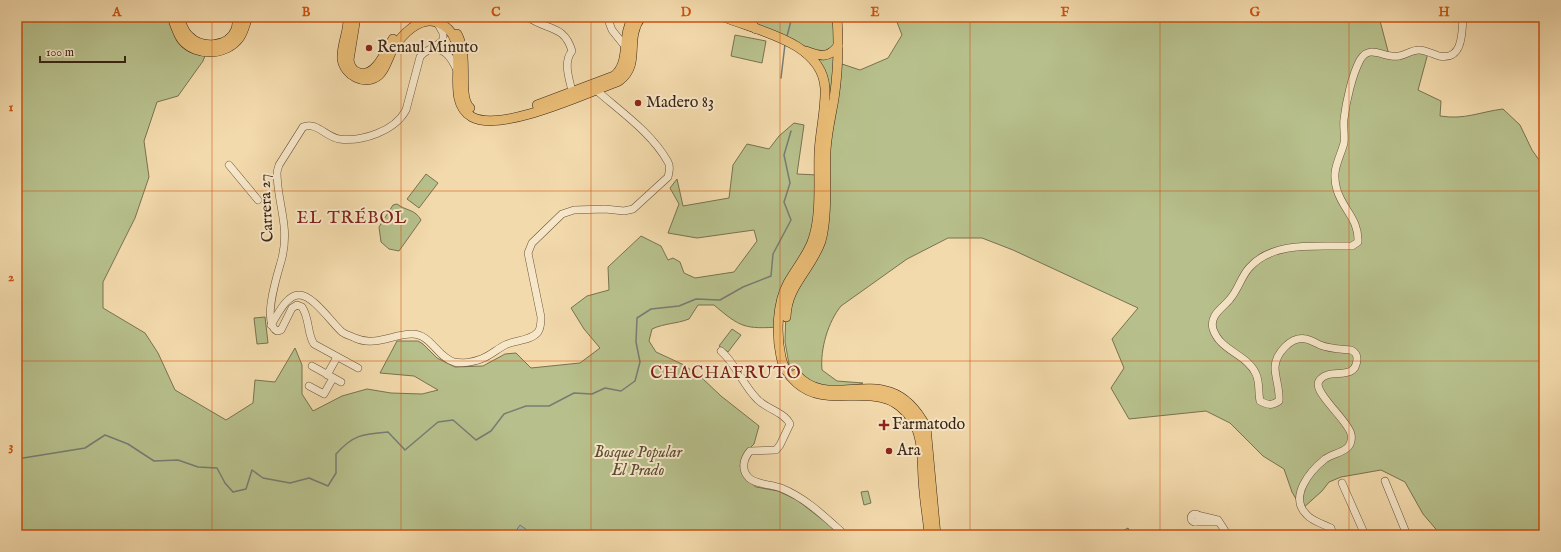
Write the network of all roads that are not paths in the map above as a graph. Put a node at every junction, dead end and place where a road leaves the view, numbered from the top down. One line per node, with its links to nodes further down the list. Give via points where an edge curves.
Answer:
1 (172, 17): 4 (main road, via 182,40 190,47 206,53 217,52 233,44 239,38)
2 (179, 17): 3 (main road, via 188,36 210,46 230,38 236,30)
3 (238, 17)
4 (248, 17)
5 (348, 17): 16 (main road, via 342,60 348,73 364,80 378,76 383,71 393,50 409,30 424,21)
6 (356, 17): 7 (main road, via 349,60 350,66 362,74 370,73 394,37 406,25)
7 (420, 17)
8 (528, 17): 24 (street, via 563,33 569,40 572,51 568,56 567,72)
9 (608, 17): 18 (street, via 612,30)
10 (633, 17): 18 (main road, via 626,31)
11 (641, 17): 23 (main road, via 633,32 629,72 619,81)
12 (724, 17): 17 (main road)
13 (750, 17): 17 (main road)
14 (836, 17): 19 (main road)
15 (1463, 17): 44 (street, via 1461,44 1452,55 1441,56 1420,50 1398,56 1372,51 1365,54 1360,61 1347,99 1343,120 1344,142 1334,177 1337,191 1357,226 1358,242 1352,246 1283,248 1255,261 1230,300 1213,319 1213,328 1223,345 1249,364 1256,373 1260,401 1267,405 1278,401 1280,393 1275,367 1281,351 1290,342 1300,338 1307,339 1321,345 1355,352 1357,364 1353,370 1346,374 1330,374 1323,377 1318,386 1320,392 1347,424 1351,434 1350,444 1318,465 1304,481 1301,490 1302,510 1308,517 1331,528)
16 (437, 20): 20 (street, Carrera 27, via 443,33 443,40); 22 (main road, via 454,38); 24 (main road, via 455,30 463,47 464,93 468,106 475,112 490,117 511,114)
17 (756, 30): 21 (main road)
18 (624, 45): 24 (main road, via 624,62 619,72)
19 (838, 46): 21 (main road, via 833,53 826,56); 43 (main road, via 826,150 821,240 815,256 789,297 786,314 786,354 797,375 815,388 888,390 909,402 926,427 929,440)
20 (430, 49): 22 (street, via 438,49 449,55); 27 (street, Carrera 27, via 420,57 406,110 395,124 383,131 349,139 330,136 313,126 303,127 277,172)
21 (806, 51): 42 (main road, via 817,65 825,86 819,150 817,224 808,253 788,283 780,305 781,357 792,379 812,393 825,396 885,398 913,421 920,440)
22 (458, 73): 23 (main road, via 457,93 463,110 471,117 489,122 513,119)
23 (596, 90): 29 (street, via 644,131 668,162 670,169 668,177 633,209 574,210 562,214 529,247 529,260 541,317 538,332 529,338 506,344 483,359 455,362 441,354 421,336 412,334 383,341 360,340 344,333 317,304 308,297 299,295 292,297 284,305)
24 (572, 91)
25 (229, 165): 26 (street)
26 (258, 200)
27 (283, 219): 28 (street); 29 (street, Carrera 27, via 285,244 271,304)
28 (279, 227)
29 (271, 325): 31 (street, via 277,331 281,330 292,308 297,305 302,307 310,325 314,344)
30 (721, 351): 41 (street, via 758,400 785,417 790,424 776,450 756,449 746,455 743,465 749,478 782,488 809,504)
31 (337, 357): 33 (street); 34 (street)
32 (312, 366): 34 (street)
33 (358, 368)
34 (330, 376): 35 (street); 36 (street, via 324,394)
35 (341, 382)
36 (308, 386)
37 (1384, 481): 46 (street)
38 (1342, 483): 45 (street)
39 (1220, 522): 39 (street, via 1216,518 1197,514 1199,519 1194,522); 40 (street)
40 (1225, 534)
41 (845, 535)
42 (929, 535)
43 (936, 535)
44 (1333, 535)
45 (1365, 535)
46 (1407, 535)

